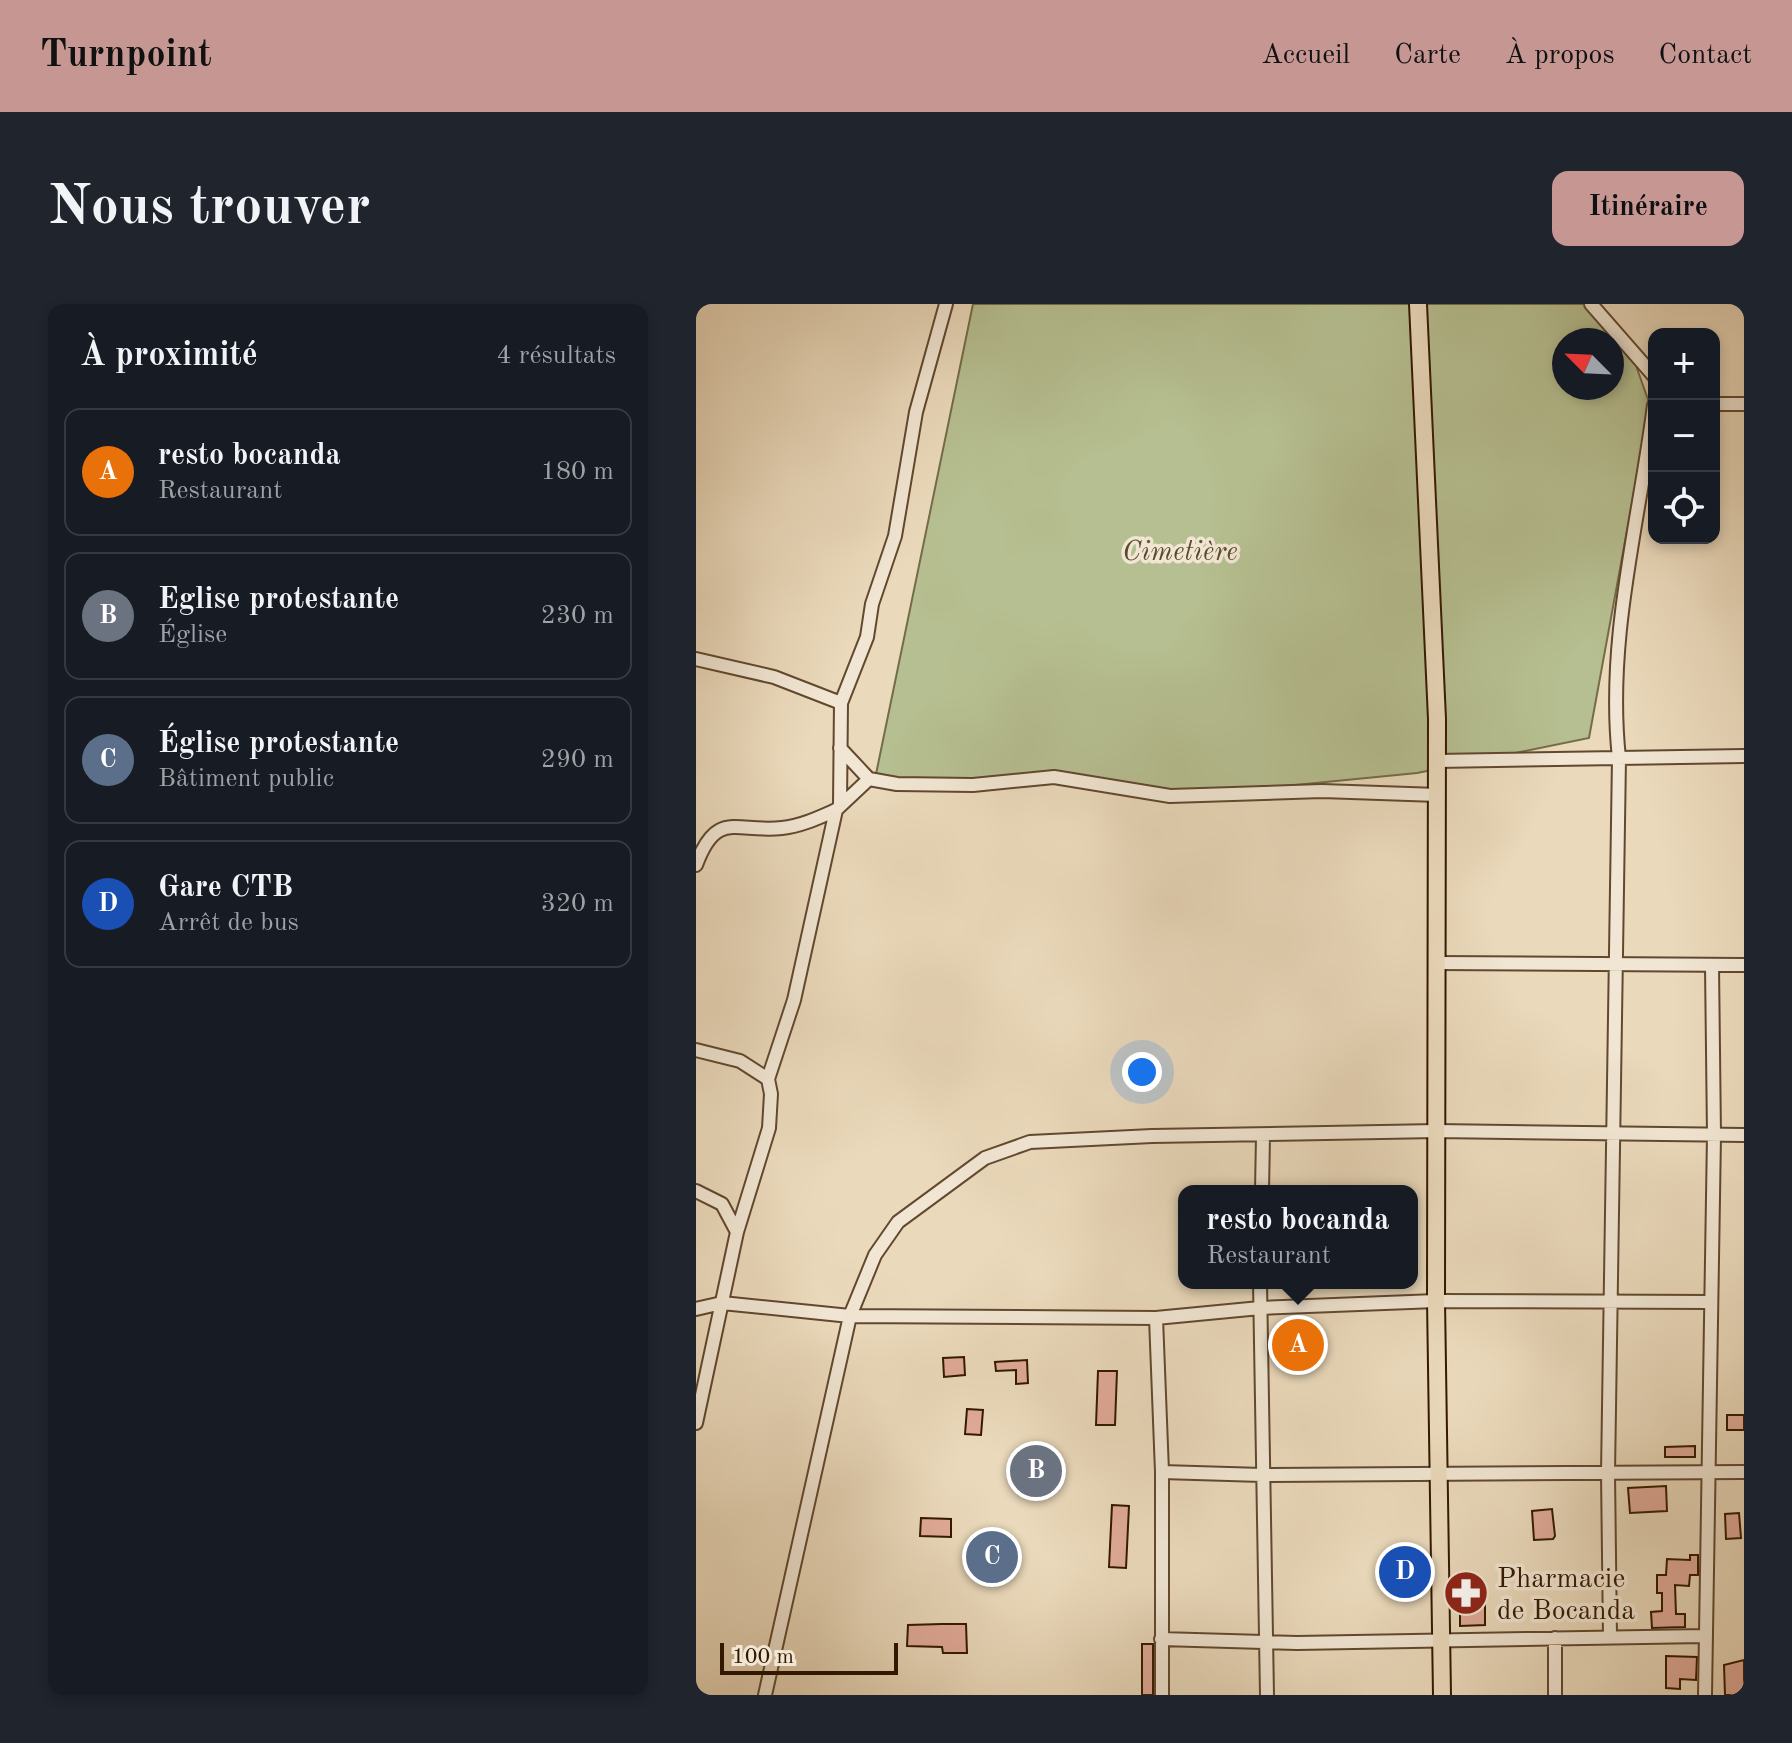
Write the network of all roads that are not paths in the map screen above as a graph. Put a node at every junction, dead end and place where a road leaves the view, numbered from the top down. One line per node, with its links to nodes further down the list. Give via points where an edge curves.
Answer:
1 (946, 304): 9 (street, via 916,412 895,536 867,637)
2 (1418, 304): 13 (main road)
3 (1591, 304): 4 (street)
4 (1648, 369)
5 (1720, 404): 6 (street)
6 (1744, 404)
7 (1648, 443): 12 (street, via 1617,639 1614,709)
8 (696, 659): 9 (street, via 754,671)
9 (841, 703): 10 (street)
10 (840, 748): 14 (street); 16 (street)
11 (1744, 756): 12 (street)
12 (1619, 758): 13 (street); 19 (street)
13 (1437, 761): 15 (main road)
14 (869, 779): 15 (street, via 938,787 1065,778 1170,796 1322,791); 16 (street)
15 (1438, 795): 18 (main road)
16 (838, 807): 17 (street, via 785,828 722,827 708,839); 23 (street, via 794,1000)
17 (696, 865)
18 (1436, 963): 19 (street); 24 (main road)
19 (1614, 964): 20 (street); 28 (street)
20 (1712, 965): 21 (street); 25 (street)
21 (1744, 965)
22 (696, 1050): 23 (street, via 740,1061)
23 (768, 1079): 31 (street, via 769,1128)
24 (1437, 1131): 27 (street); 28 (street); 33 (main road)
25 (1714, 1135): 26 (street); 28 (street); 35 (street)
26 (1744, 1135)
27 (1263, 1136): 29 (street); 39 (street, via 1048,1140 996,1152 888,1232)
28 (1615, 1136): 34 (street)
29 (1262, 1185)
30 (696, 1191): 31 (street, via 722,1204)
31 (737, 1232): 36 (street)
32 (1260, 1289): 37 (street)
33 (1436, 1301): 34 (street); 37 (street); 45 (main road)
34 (1612, 1302): 35 (street); 46 (street)
35 (1711, 1302): 42 (street)
36 (722, 1303): 38 (street); 39 (street); 41 (street)
37 (1260, 1308): 40 (street); 47 (street)
38 (696, 1309)
39 (850, 1316): 40 (street); 54 (street)
40 (1156, 1318): 43 (street)
41 (696, 1423)
42 (1710, 1471): 44 (street); 46 (street); 48 (street)
43 (1162, 1472): 47 (street); 51 (street)
44 (1744, 1472)
45 (1438, 1473): 46 (street); 47 (street); 52 (main road)
46 (1608, 1473): 49 (street)
47 (1262, 1475): 53 (street)
48 (1704, 1636): 49 (street); 59 (street)
49 (1610, 1637): 50 (street)
50 (1555, 1638): 52 (street); 58 (street)
51 (1161, 1639): 53 (street); 55 (street)
52 (1442, 1639): 53 (street); 57 (main road)
53 (1265, 1642): 56 (street)
54 (765, 1695)
55 (1162, 1695)
56 (1267, 1695)
57 (1442, 1695)
58 (1555, 1695)
59 (1705, 1695)

